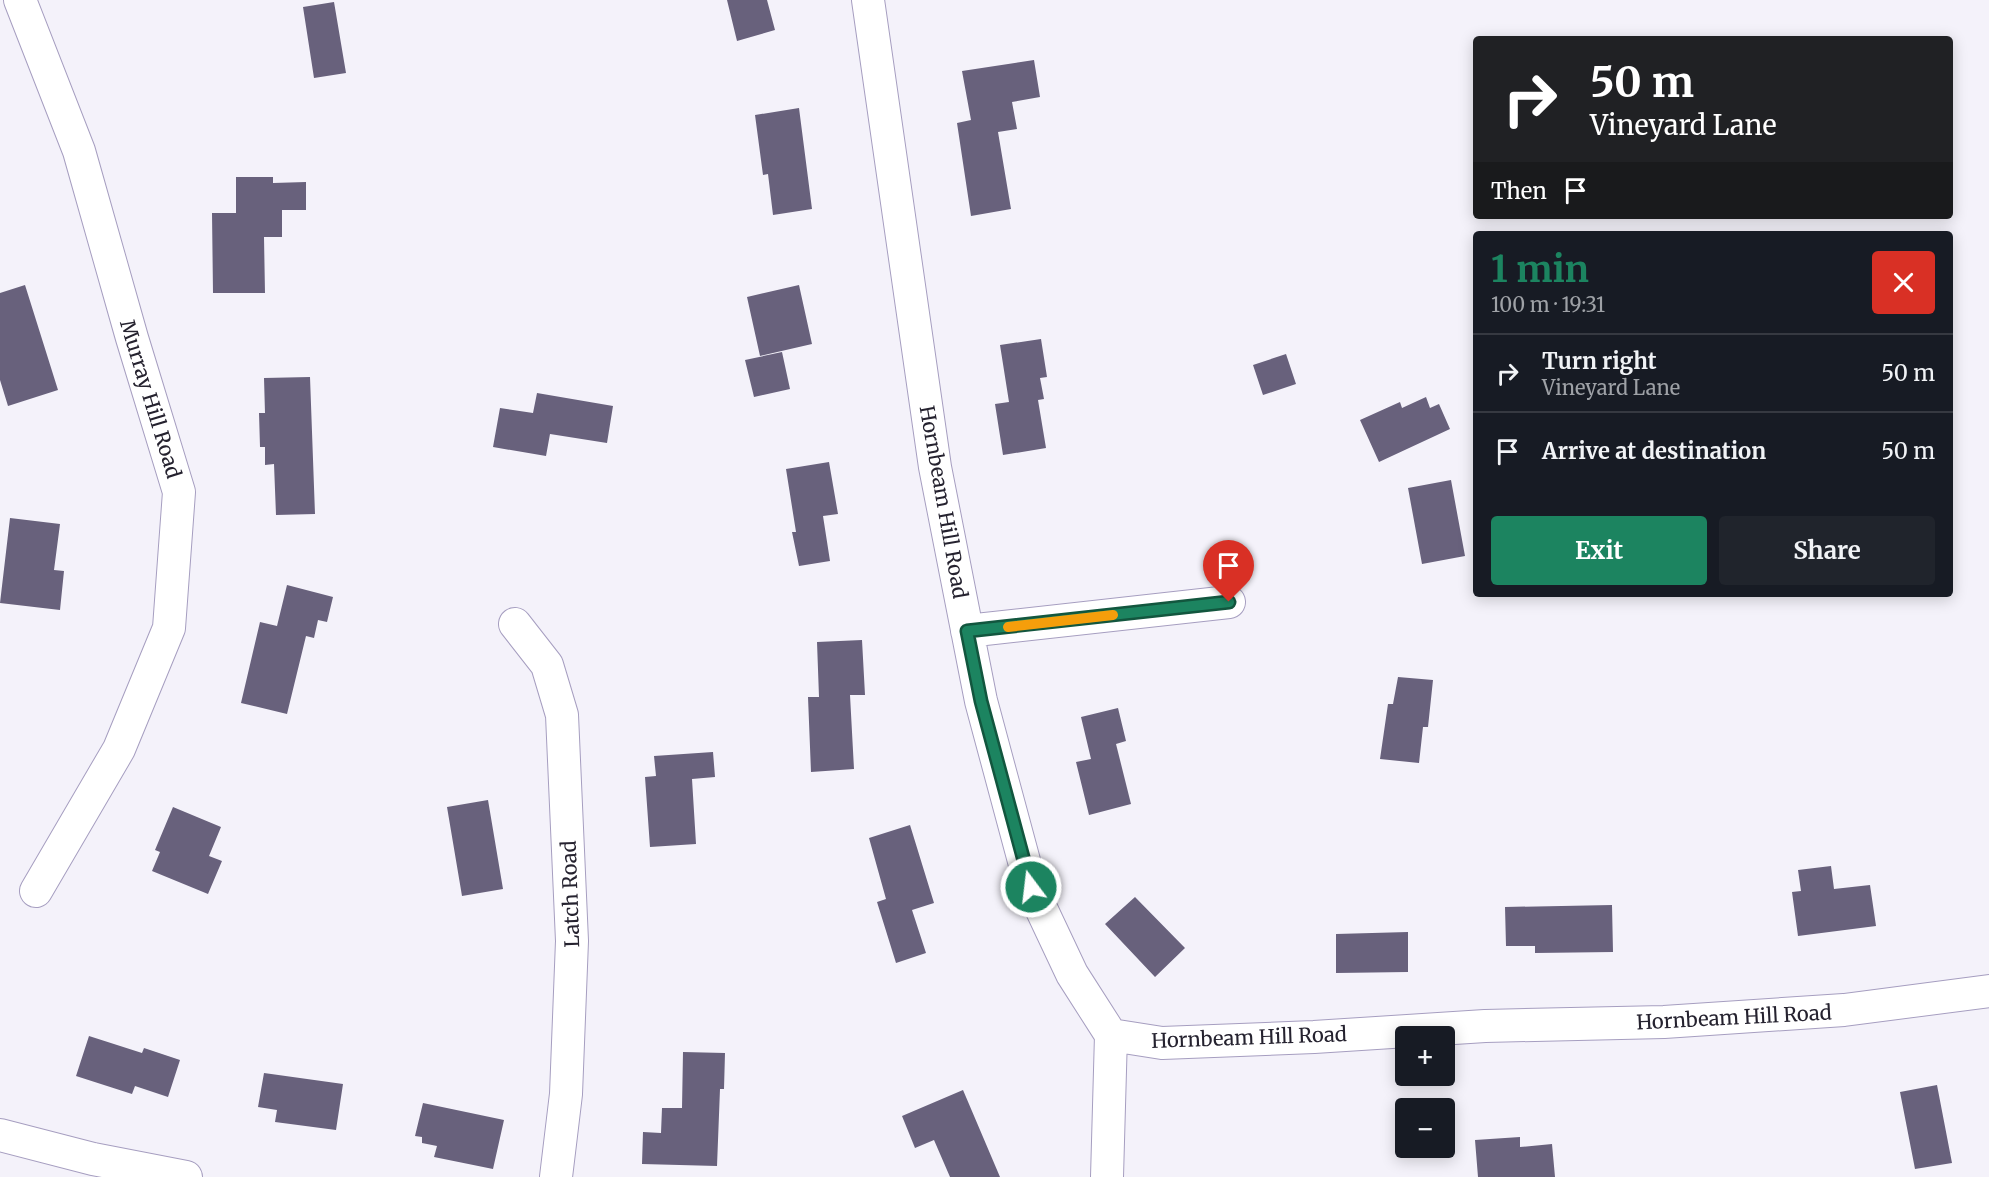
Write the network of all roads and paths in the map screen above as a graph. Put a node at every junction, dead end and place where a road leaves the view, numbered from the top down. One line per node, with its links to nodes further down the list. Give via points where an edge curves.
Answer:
1 (20, 0): 6 (street, Murray Hill Road, via 79,151 179,492 169,628 119,749)
2 (868, 0): 5 (street, Hornbeam Hill Road, via 935,467)
3 (1229, 602): 5 (street)
4 (515, 624): 11 (street, Latch Road, via 547,665 562,715 572,941 566,1094)
5 (967, 631): 8 (street, Hornbeam Hill Road, via 981,701 1031,887 1072,974)
6 (36, 891)
7 (1989, 991): 8 (street, Hornbeam Hill Road, via 1844,1011 1664,1022 1485,1026 1162,1043)
8 (1111, 1035): 12 (street)
9 (0, 1136): 10 (street)
10 (186, 1177)
11 (556, 1177)
12 (1107, 1177)

